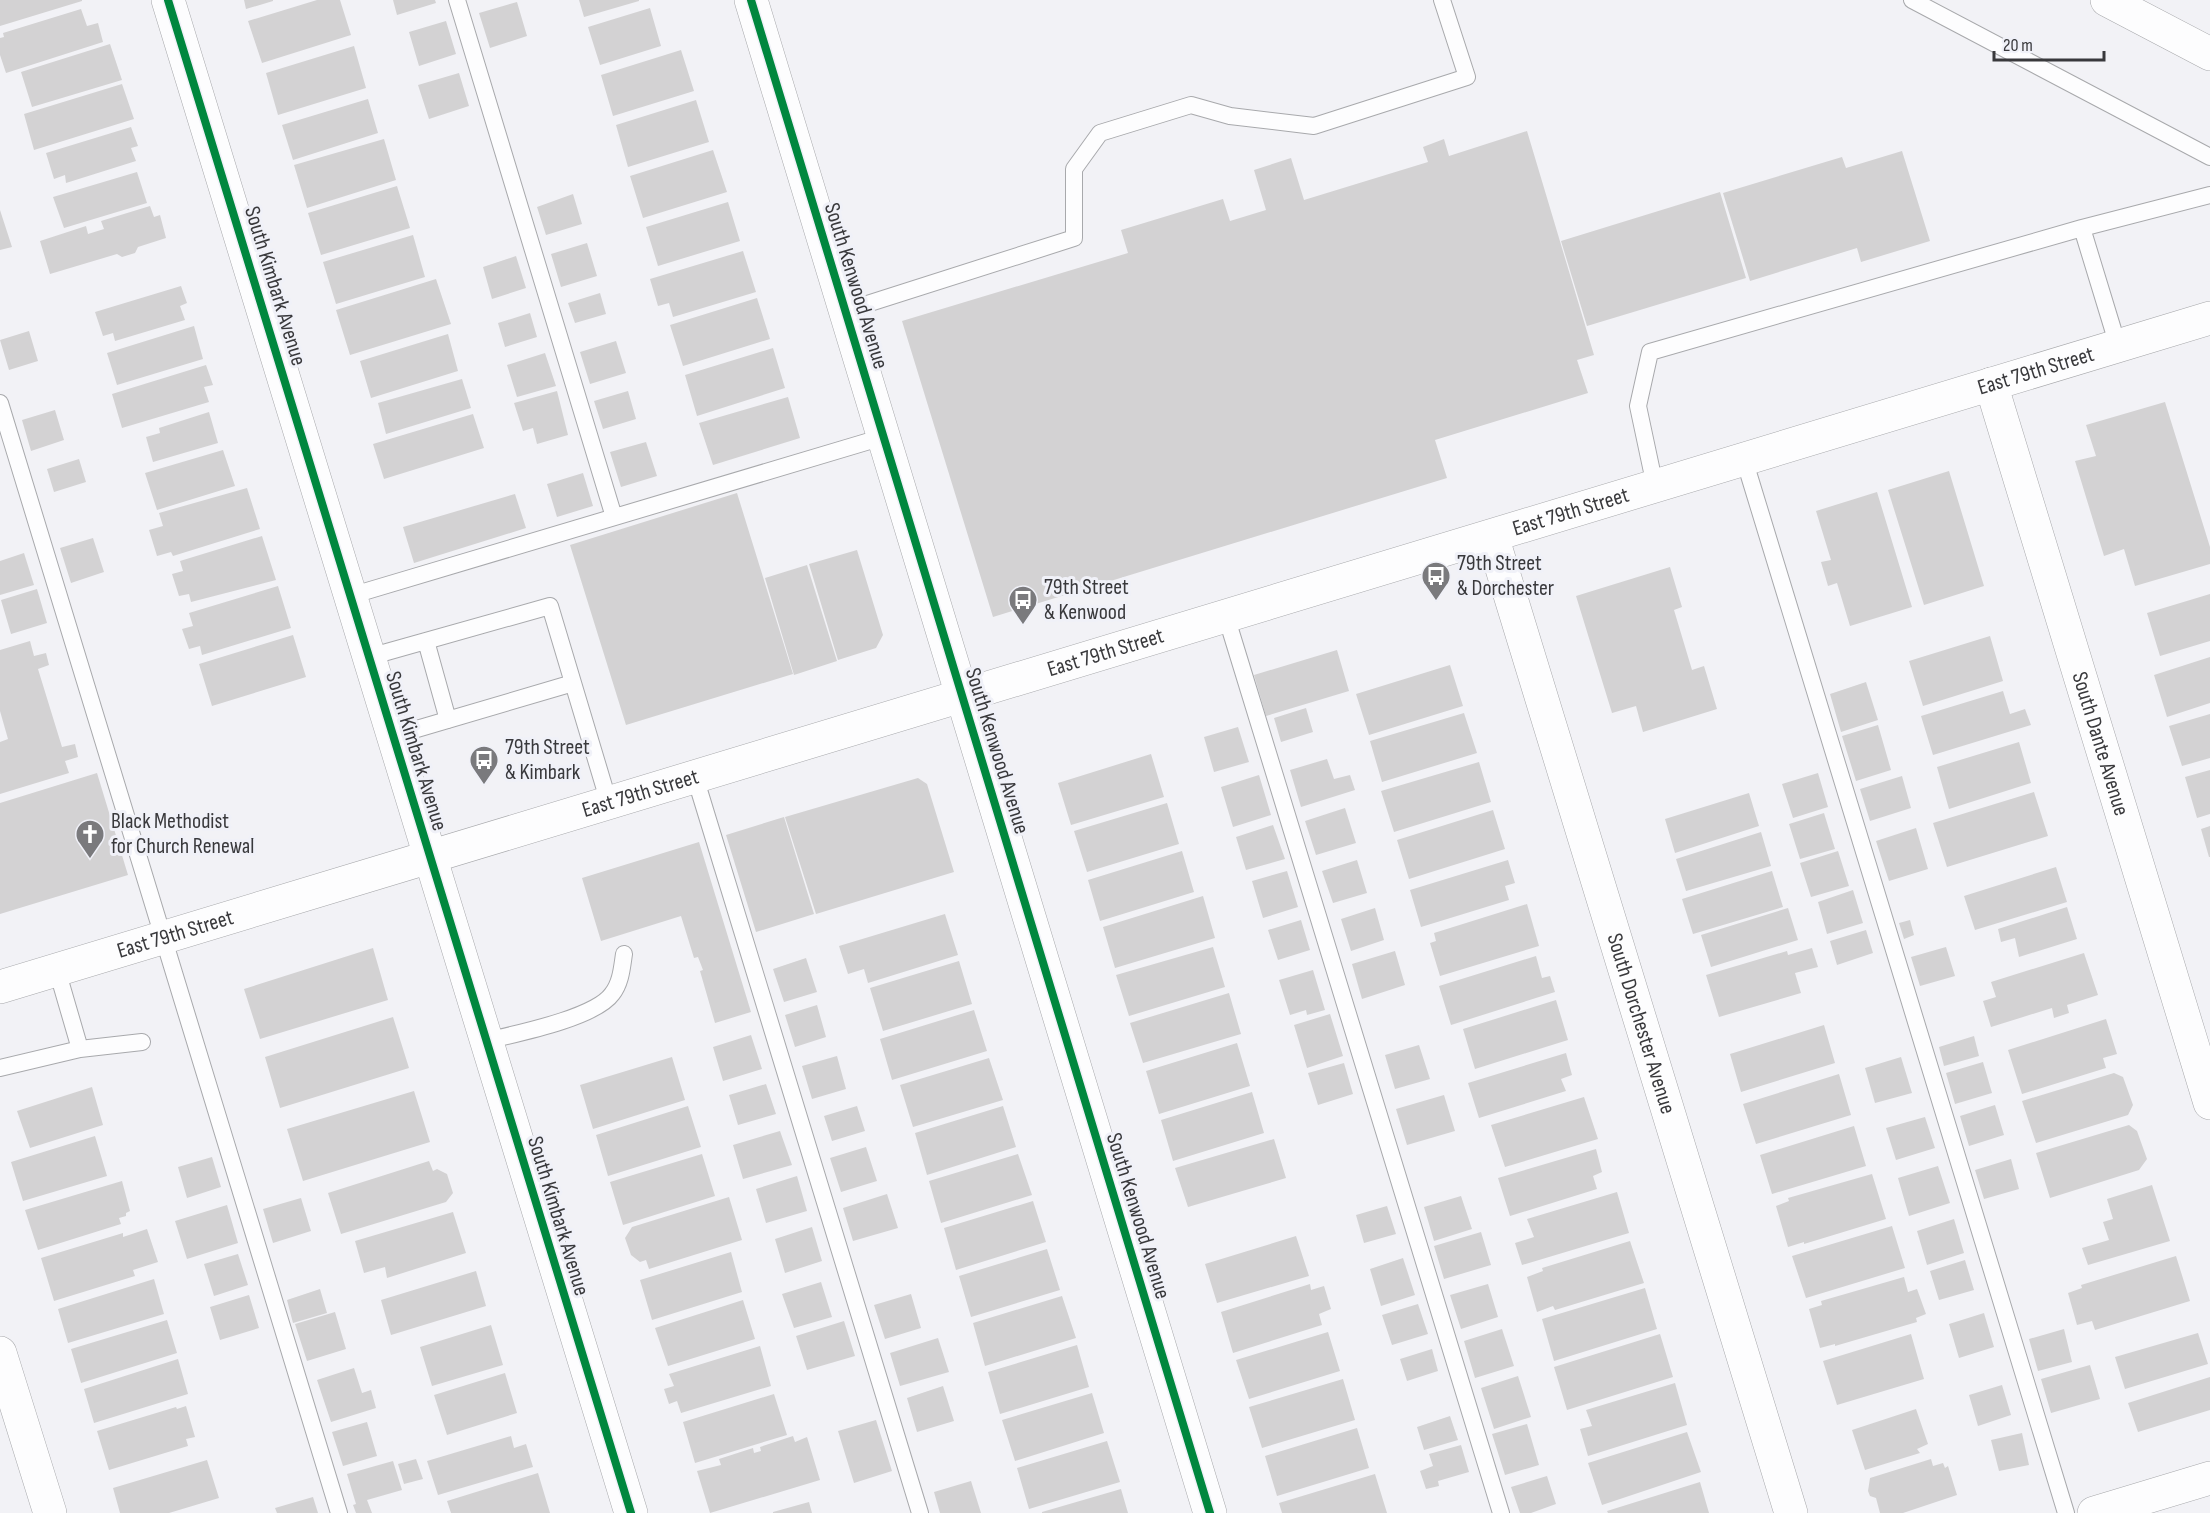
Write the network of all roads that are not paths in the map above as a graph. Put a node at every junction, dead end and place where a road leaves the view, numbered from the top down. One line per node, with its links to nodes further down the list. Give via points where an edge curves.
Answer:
1 (168, 0): 21 (main road, South Kimbark Avenue)
2 (457, 0): 19 (lane)
3 (751, 0): 11 (main road, South Kenwood Avenue)
4 (1442, 0): 11 (lane, via 1467,77 1314,126 1230,116 1191,105 1100,133 1074,169 1074,238)
5 (1912, 0): 8 (lane)
6 (2108, 0): 7 (main road)
7 (2210, 54)
8 (2210, 157)
9 (2210, 195): 10 (lane)
10 (2082, 228): 13 (lane); 18 (lane, via 1650,352 1638,406)
11 (845, 311): 16 (main road, South Kenwood Avenue)
12 (2210, 318): 13 (main road, East 79th Street)
13 (2118, 346): 14 (main road, East 79th Street)
14 (1991, 384): 17 (main road, East 79th Street); 40 (main road, South Dante Avenue)
15 (0, 403): 32 (lane)
16 (883, 437): 19 (lane); 26 (main road, South Kenwood Avenue)
17 (1744, 459): 18 (main road, East 79th Street); 50 (lane)
18 (1655, 486): 20 (main road, East 79th Street)
19 (614, 517): 21 (lane)
20 (1492, 536): 22 (main road, East 79th Street); 49 (main road, South Dorchester Avenue)
21 (350, 596): 24 (main road, South Kimbark Avenue)
22 (1226, 616): 26 (main road, East 79th Street); 48 (lane)
23 (426, 641): 24 (lane); 25 (lane, via 550,606); 27 (lane)
24 (369, 657): 28 (main road, South Kimbark Avenue)
25 (573, 683): 27 (lane); 30 (lane)
26 (961, 696): 29 (main road, East 79th Street); 47 (main road, South Kenwood Avenue)
27 (448, 720): 28 (lane)
28 (393, 736): 31 (main road, South Kimbark Avenue)
29 (695, 777): 30 (main road, East 79th Street); 46 (lane)
30 (609, 803): 31 (main road, East 79th Street)
31 (430, 857): 32 (main road, East 79th Street); 36 (main road, South Kimbark Avenue)
32 (163, 938): 34 (main road, East 79th Street); 44 (lane)
33 (624, 954): 36 (lane, via 612,995 591,1009 559,1023)
34 (57, 970): 35 (main road, East 79th Street); 38 (lane)
35 (0, 987)
36 (486, 1041): 45 (main road, South Kimbark Avenue)
37 (142, 1042): 38 (lane)
38 (80, 1049): 39 (lane)
39 (0, 1068)
40 (2210, 1103)
41 (0, 1353): 43 (main road)
42 (2210, 1478): 51 (main road)
43 (50, 1513)
44 (339, 1513)
45 (631, 1513)
46 (920, 1513)
47 (1210, 1513)
48 (1501, 1513)
49 (1791, 1513)
50 (2066, 1513)
51 (2094, 1513)

